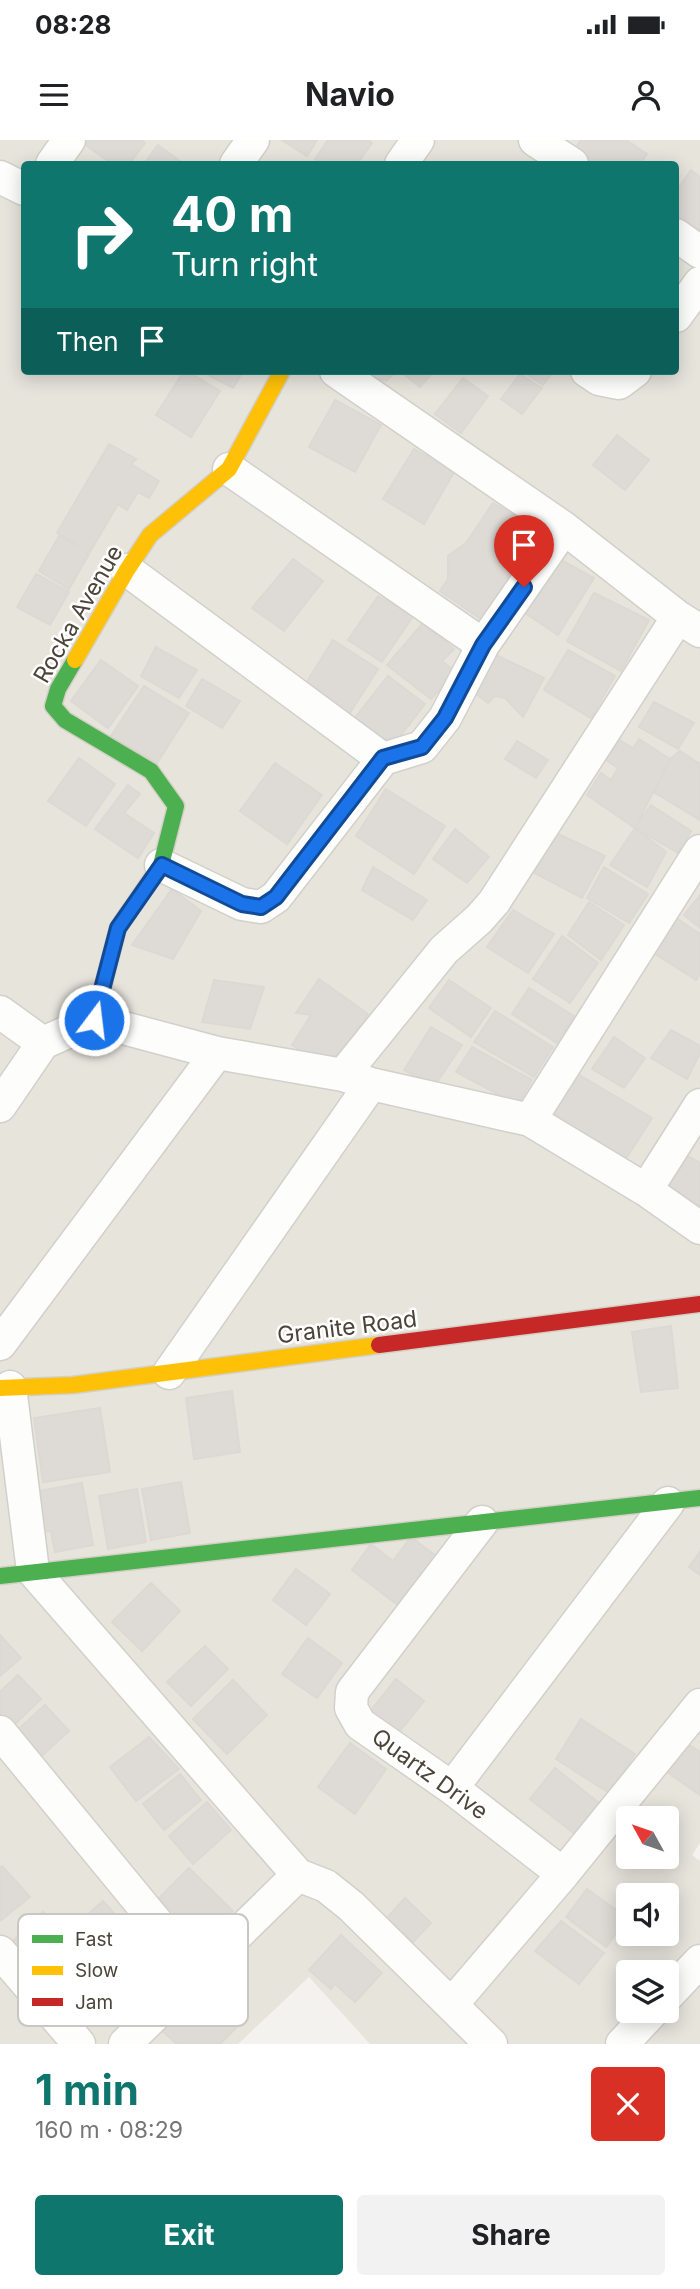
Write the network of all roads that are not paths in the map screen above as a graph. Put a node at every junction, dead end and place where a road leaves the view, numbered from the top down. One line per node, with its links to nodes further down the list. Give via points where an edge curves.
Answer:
1 (69, 140): 4 (street)
2 (253, 140): 5 (street)
3 (418, 140): 6 (street)
4 (53, 161)
5 (238, 161)
6 (403, 161)
7 (0, 177): 8 (street)
8 (21, 188)
9 (679, 237): 10 (street)
10 (700, 252)
11 (700, 283): 12 (street)
12 (679, 312)
13 (280, 375): 17 (street, Rocka Avenue)
14 (342, 375): 18 (street)
15 (593, 375): 16 (street, via 599,379)
16 (627, 377)
17 (229, 469): 19 (street, Rocka Avenue, via 150,535); 21 (street)
18 (564, 528): 20 (street); 21 (street)
19 (127, 570): 22 (street); 24 (street, Rocka Avenue, via 58,688 53,706 65,720 151,771 176,806)
20 (689, 624): 29 (street, via 494,902 444,950)
21 (483, 645): 22 (street, via 445,718 422,747)
22 (383, 758): 24 (street, via 276,897 261,907 242,904)
23 (700, 851): 32 (street)
24 (162, 865): 26 (street, Rocka Avenue, via 118,928)
25 (0, 1012): 27 (street)
26 (94, 1020): 27 (street); 28 (street)
27 (43, 1043): 31 (street)
28 (217, 1053): 29 (street); 36 (street)
29 (357, 1079): 32 (street); 37 (street)
30 (700, 1105): 33 (street)
31 (0, 1106)
32 (530, 1120): 33 (street)
33 (646, 1190): 34 (street)
34 (700, 1228)
35 (700, 1304): 37 (street, Granite Road)
36 (0, 1344)
37 (169, 1373): 38 (street, Granite Road, via 73,1385)
38 (5, 1387): 42 (street)
39 (700, 1498): 40 (street)
40 (668, 1503): 41 (street); 46 (street)
41 (482, 1522): 42 (street); 46 (street, Quartz Drive, via 352,1692 351,1708 360,1724)
42 (33, 1571): 43 (street); 48 (street)
43 (0, 1576)
44 (700, 1705): 47 (street)
45 (0, 1732): 49 (street)
46 (452, 1788): 47 (street, Quartz Drive)
47 (563, 1874): 55 (street)
48 (298, 1875): 50 (street); 55 (street, via 326,1886 351,1906)
49 (150, 1914)
50 (248, 1924)
51 (0, 1952): 53 (street)
52 (700, 1961): 54 (street)
53 (18, 1973)
54 (679, 1983)
55 (452, 2004): 61 (street)
56 (642, 2023): 62 (street)
57 (64, 2026): 59 (street)
58 (144, 2026): 60 (street)
59 (79, 2044)
60 (125, 2044)
61 (491, 2044)
62 (622, 2044)

